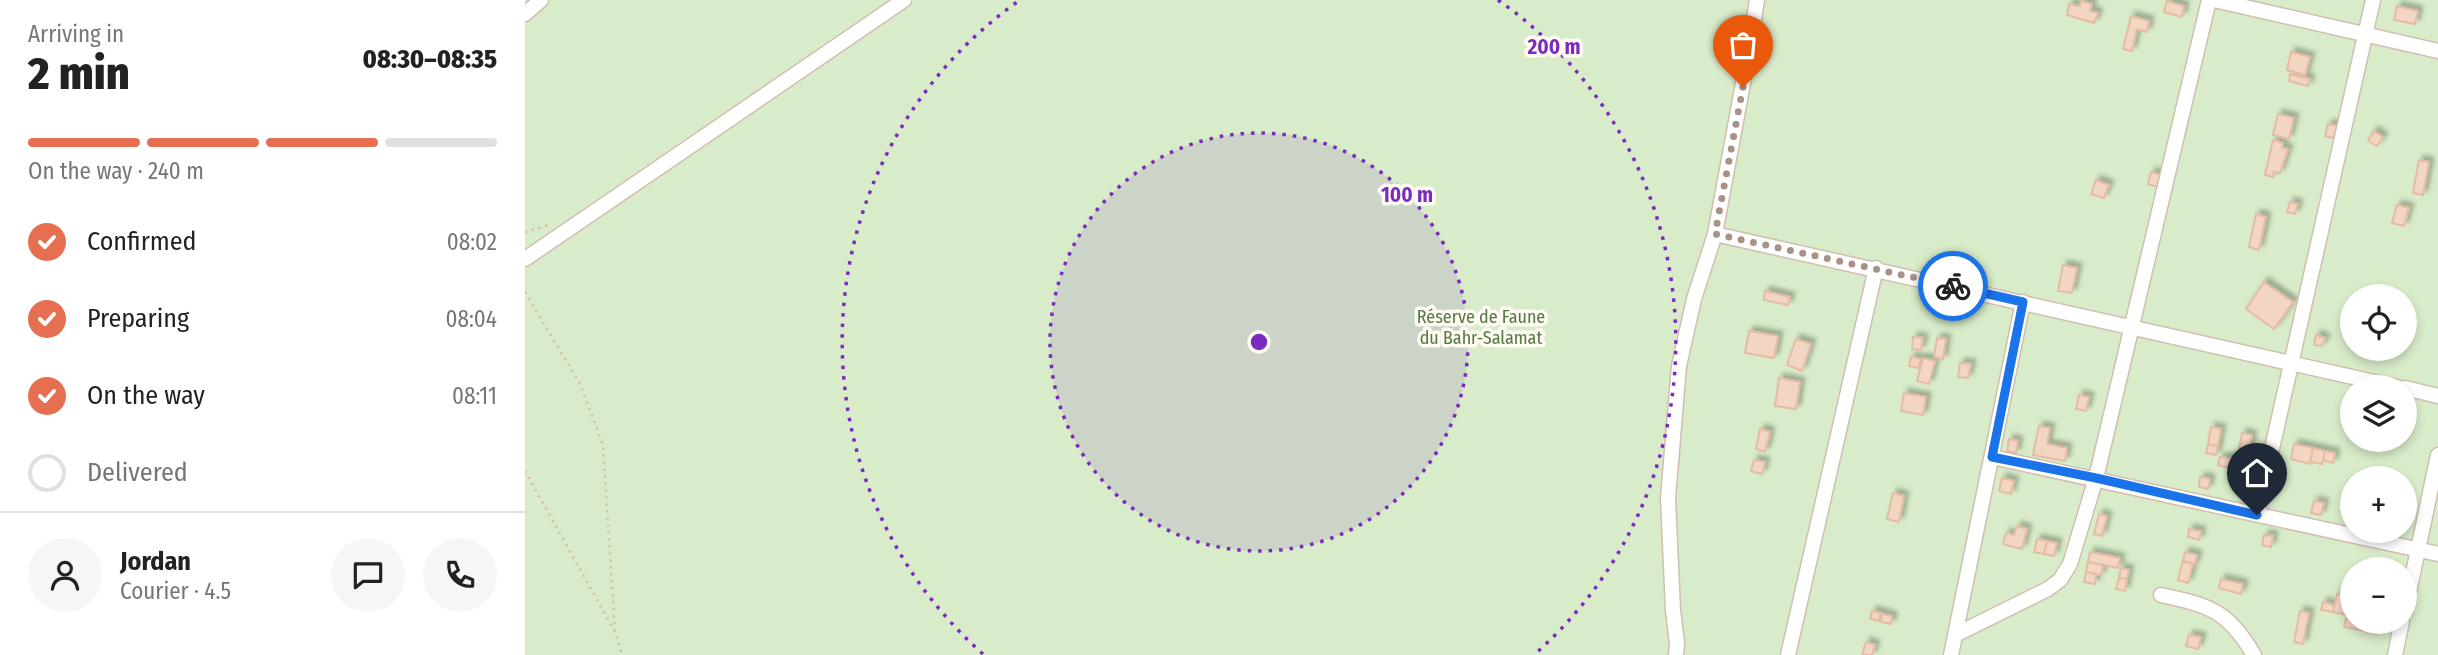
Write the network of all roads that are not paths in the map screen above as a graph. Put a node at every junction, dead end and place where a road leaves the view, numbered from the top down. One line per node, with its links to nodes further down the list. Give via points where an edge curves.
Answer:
1 (541, 0): 6 (street)
2 (904, 0): 10 (street)
3 (1757, 0): 9 (street)
4 (2212, 0): 7 (street); 13 (street)
5 (2373, 0): 7 (street)
6 (525, 14)
7 (2365, 33): 8 (street); 14 (street)
8 (2438, 51)
9 (1715, 234): 11 (street); 28 (street, via 1679,366 1668,498)
10 (525, 258)
11 (1876, 268): 12 (street); 29 (street)
12 (2023, 302): 13 (street); 19 (street)
13 (2131, 327): 14 (street); 20 (street)
14 (2293, 363): 15 (street); 21 (street)
15 (2345, 375)
16 (2417, 391): 17 (street)
17 (2438, 396)
18 (2438, 455): 22 (street)
19 (1992, 457): 20 (street); 26 (street)
20 (2096, 478): 21 (street); 26 (street, via 2070,564 2060,580)
21 (2257, 515): 22 (street)
22 (2417, 551): 23 (street); 24 (street)
23 (2438, 554)
24 (2416, 557)
25 (2161, 594): 31 (street, via 2221,614 2240,631)
26 (1957, 634): 30 (street)
27 (2399, 634): 32 (street)
28 (1675, 655)
29 (1789, 655)
30 (1951, 655)
31 (2254, 655)
32 (2395, 655)

